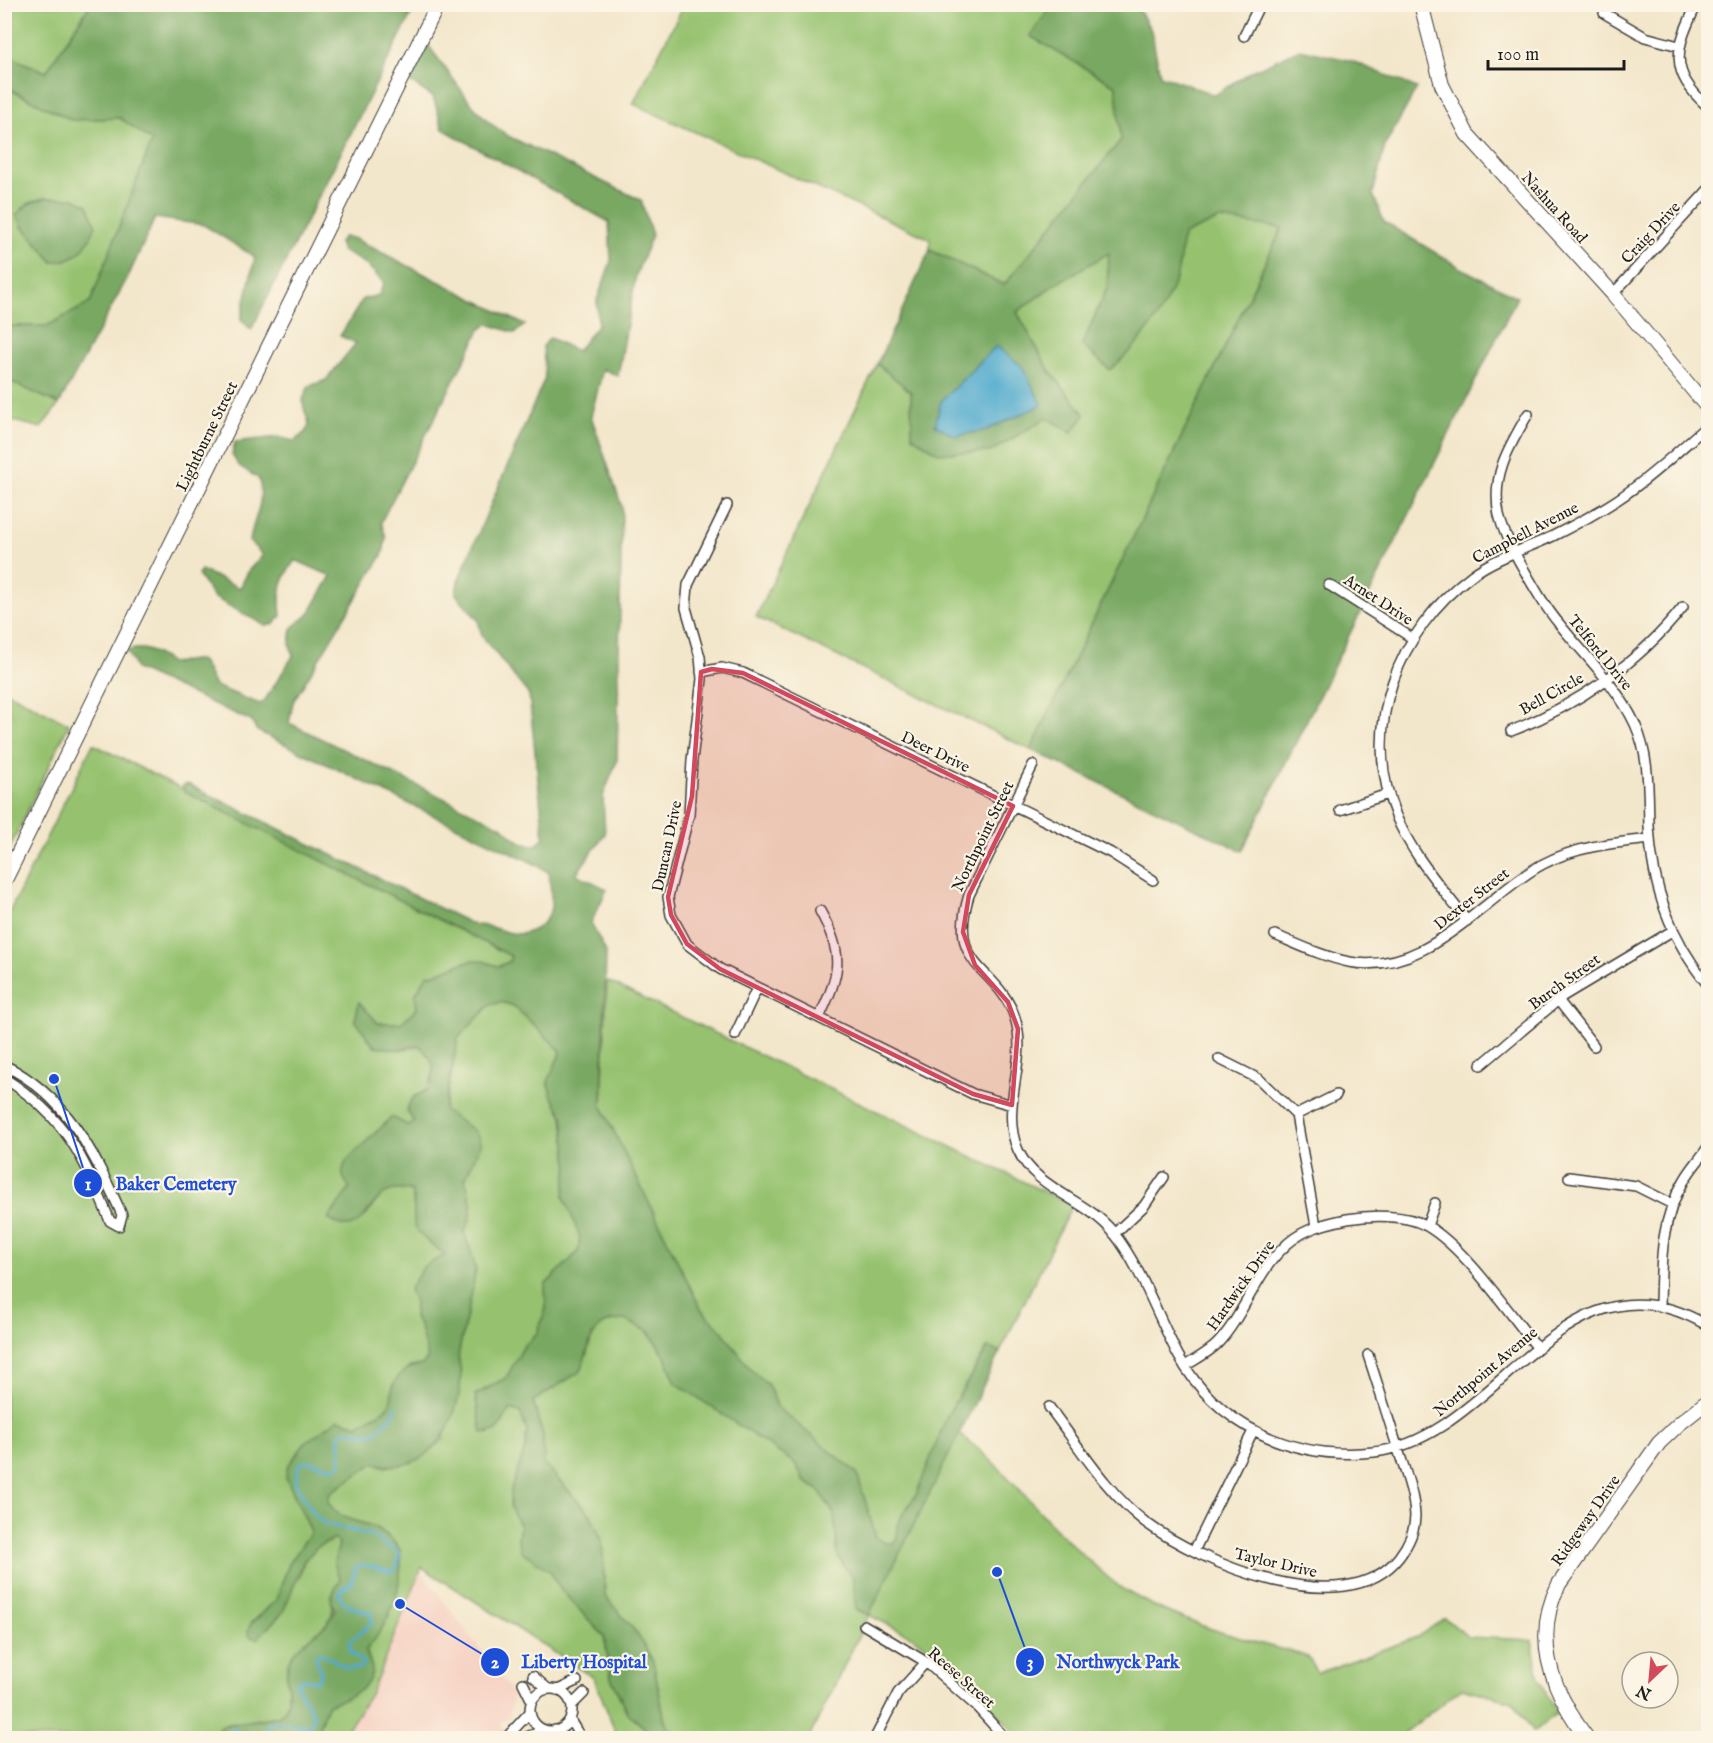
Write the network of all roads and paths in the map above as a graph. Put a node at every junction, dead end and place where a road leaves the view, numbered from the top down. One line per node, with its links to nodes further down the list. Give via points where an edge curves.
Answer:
1 (438, 4): 28 (main road, Lightburne Street)
2 (1260, 4): 6 (street)
3 (1421, 4): 10 (main road, Nashua Road, via 1442,85 1467,134)
4 (1697, 4): 7 (street)
5 (1604, 13): 7 (street, via 1645,37)
6 (1244, 36)
7 (1679, 46): 8 (street, via 1686,82)
8 (1708, 107)
9 (1708, 190): 10 (street, Craig Drive)
10 (1613, 294): 11 (main road, Nashua Road)
11 (1708, 408)
12 (1528, 414): 15 (street, Telford Drive, via 1504,455 1497,484 1499,514)
13 (1708, 426): 15 (street, Campbell Avenue, via 1618,499)
14 (727, 505): 19 (street, Duncan Drive, via 688,585 686,608)
15 (1514, 553): 18 (street, Campbell Avenue, via 1494,561 1452,592); 20 (street, Telford Drive, via 1542,602)
16 (1329, 585): 18 (street, Arnet Drive)
17 (1683, 607): 20 (street, Bell Circle, via 1642,652)
18 (1412, 638): 23 (street, Campbell Avenue, via 1393,677 1383,718 1382,753)
19 (701, 672): 24 (street, Deer Drive, via 722,668 743,673); 34 (street, Duncan Drive, via 692,796 668,897 671,915 687,944 701,957)
20 (1606, 679): 21 (street, Bell Circle, via 1547,716); 26 (street, Telford Drive, via 1628,710 1642,743 1649,778)
21 (1511, 731)
22 (1034, 765): 24 (street, Northpoint Street)
23 (1388, 794): 25 (street); 30 (street, Campbell Avenue, via 1408,839)
24 (1013, 806): 27 (street, Deer Drive, via 1111,854); 46 (street, Northpoint Street, via 963,914 967,950 975,965 1008,1002 1018,1029)
25 (1340, 810)
26 (1650, 838): 30 (street, Dexter Street, via 1563,854 1533,870); 31 (street, Telford Drive, via 1655,880)
27 (1153, 880)
28 (4, 882)
29 (820, 911): 36 (street, via 835,939 837,952 833,986)
30 (1467, 921): 32 (street, Dexter Street, via 1432,946 1373,964 1340,960)
31 (1672, 931): 33 (street, Telford Drive); 35 (street, Burch Street)
32 (1275, 935)
33 (1708, 985)
34 (757, 988): 36 (street, Duncan Drive); 37 (street)
35 (1558, 1000): 38 (street); 41 (street, Burch Street)
36 (819, 1018): 46 (street, Duncan Drive, via 974,1094)
37 (735, 1035)
38 (1594, 1046)
39 (1219, 1059): 47 (street, via 1259,1079)
40 (4, 1065): 44 (street)
41 (1481, 1065)
42 (4, 1078): 45 (street)
43 (1336, 1095): 47 (street)
44 (50, 1096): 45 (street); 45 (street, via 94,1154 122,1215 119,1226 110,1221 70,1138)
45 (42, 1105)
46 (1012, 1105): 51 (street, Northpoint Street, via 1016,1147 1025,1164)
47 (1296, 1115): 54 (street)
48 (1708, 1147): 53 (street)
49 (1164, 1177): 56 (street, via 1144,1206)
50 (1569, 1177): 53 (street, via 1636,1186)
51 (1075, 1200): 56 (street, Northpoint Avenue, via 1096,1213)
52 (1435, 1203): 55 (street)
53 (1672, 1204): 57 (street, via 1663,1236)
54 (1316, 1226): 55 (street, Hardwick Drive, via 1383,1216); 61 (street, Hardwick Drive, via 1281,1249 1218,1344)
55 (1426, 1226): 59 (street, Hardwick Drive, via 1467,1262)
56 (1114, 1234): 61 (street, Northpoint Avenue)
57 (1659, 1307): 58 (street, Northpoint Avenue); 59 (street, Northpoint Avenue, via 1631,1305 1603,1310 1570,1323)
58 (1708, 1326)
59 (1537, 1347): 65 (street, Northpoint Avenue, via 1458,1416)
60 (1368, 1355): 65 (street, Taylor Drive)
61 (1185, 1366): 64 (street, Northpoint Avenue, via 1216,1406)
62 (1708, 1401): 87 (main road, Ridgeway Drive, via 1659,1443 1559,1584 1549,1606 1546,1625 1553,1684)
63 (1049, 1407): 66 (street, Taylor Drive, via 1127,1506)
64 (1253, 1431): 65 (street, Northpoint Avenue, via 1293,1447 1322,1452 1376,1452); 66 (street)
65 (1397, 1447): 66 (street, Taylor Drive, via 1411,1491 1414,1528 1406,1548 1389,1570 1370,1580 1346,1586 1306,1586 1225,1566)
66 (1194, 1551)
67 (864, 1625): 68 (street, Reese Street)
68 (926, 1662): 85 (street, via 898,1693); 86 (street, Reese Street)
69 (533, 1676): 72 (street)
70 (577, 1681): 73 (street)
71 (523, 1683): 75 (street)
72 (548, 1689): 73 (street); 75 (street)
73 (558, 1690): 76 (street, via 567,1695)
74 (584, 1693): 76 (street)
75 (532, 1701): 77 (street)
76 (572, 1705): 78 (street)
77 (530, 1712): 79 (street); 81 (street)
78 (570, 1720): 80 (street); 84 (street)
79 (544, 1730): 80 (street); 82 (street)
80 (555, 1730): 83 (street)
81 (506, 1738)
82 (524, 1738)
83 (565, 1738)
84 (581, 1738)
85 (875, 1738)
86 (1005, 1738)
87 (1587, 1738)

